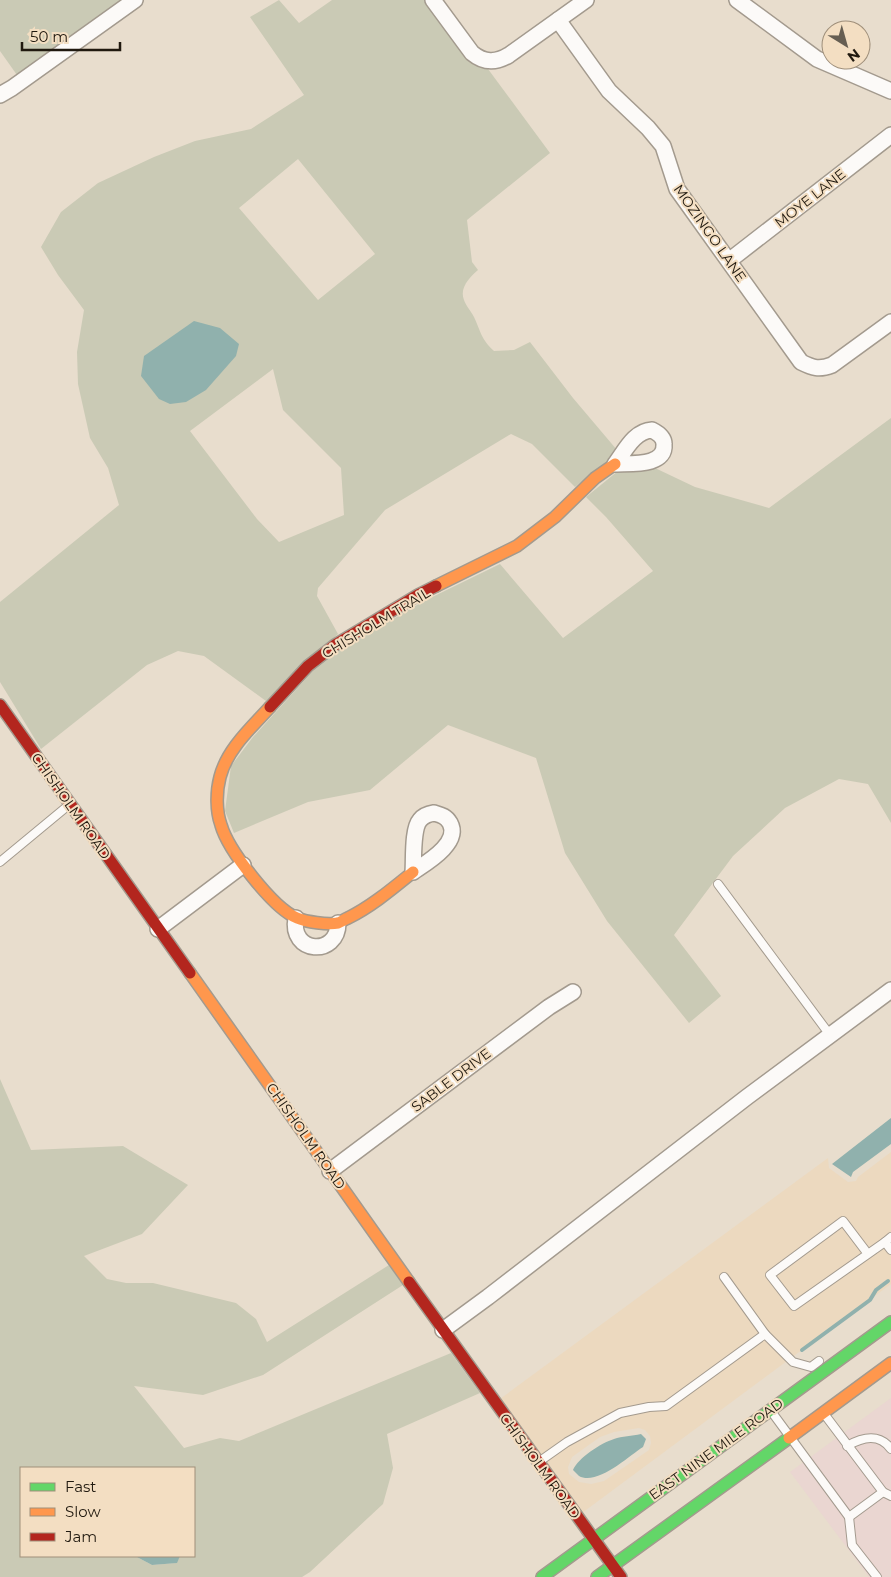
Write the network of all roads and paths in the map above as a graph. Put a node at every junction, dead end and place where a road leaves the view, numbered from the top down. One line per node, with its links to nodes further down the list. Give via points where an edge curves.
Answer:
1 (135, 0): 7 (street)
2 (433, 0): 5 (street, via 472,53 489,61 509,55)
3 (586, 0): 5 (street)
4 (737, 0): 6 (street, via 817,59)
5 (558, 20): 9 (street, MOZINGO LANE, via 609,91 664,146 677,188)
6 (891, 90)
7 (0, 96)
8 (891, 135): 9 (street, MOYE LANE)
9 (730, 260): 10 (street, MOZINGO LANE, via 802,362 814,369 832,366)
10 (891, 322)
11 (615, 464): 15 (street, CHISHOLM TRAIL, via 518,546 418,595 335,645 308,666 224,762 219,778 217,810 229,845)
12 (0, 706): 13 (street, CHISHOLM ROAD)
13 (70, 804): 14 (lane); 20 (street, CHISHOLM ROAD)
14 (0, 862)
15 (243, 865): 18 (street, CHISHOLM TRAIL, via 268,895); 20 (street)
16 (412, 872): 19 (street, CHISHOLM TRAIL, via 366,909)
17 (718, 884): 23 (lane)
18 (296, 918): 19 (street, CHISHOLM TRAIL); 19 (street, via 296,934 308,946 316,947 332,941)
19 (338, 923)
20 (158, 929): 24 (street, CHISHOLM ROAD)
21 (891, 990): 23 (street)
22 (574, 992): 24 (street, SABLE DRIVE, via 549,1007)
23 (830, 1035): 30 (street)
24 (330, 1171): 30 (street, CHISHOLM ROAD)
25 (888, 1240): 26 (lane); 27 (lane)
26 (891, 1250)
27 (868, 1254): 27 (lane, via 843,1221 770,1275 794,1306)
28 (724, 1277): 31 (lane)
29 (891, 1322): 33 (street, EAST NINE MILE ROAD)
30 (443, 1330): 41 (street, CHISHOLM ROAD)
31 (765, 1334): 34 (lane, via 793,1362 811,1367); 41 (lane, via 666,1406 620,1413)
32 (836, 1352): 33 (lane)
33 (848, 1353): 36 (street, EAST NINE MILE ROAD)
34 (824, 1358)
35 (891, 1363): 37 (street)
36 (770, 1410): 38 (lane); 45 (street, EAST NINE MILE ROAD)
37 (823, 1412): 38 (street); 39 (lane)
38 (789, 1437): 44 (lane); 46 (street)
39 (847, 1446): 40 (lane, via 870,1438 882,1439); 42 (lane)
40 (891, 1449)
41 (538, 1462): 45 (street, CHISHOLM ROAD)
42 (883, 1492): 43 (lane); 44 (lane)
43 (891, 1496)
44 (849, 1517): 50 (lane, via 852,1545)
45 (593, 1540): 46 (street, CHISHOLM ROAD); 47 (street, EAST NINE MILE ROAD)
46 (613, 1565): 48 (street); 49 (street, CHISHOLM ROAD)
47 (547, 1575)
48 (597, 1577)
49 (621, 1577)
50 (877, 1577)

